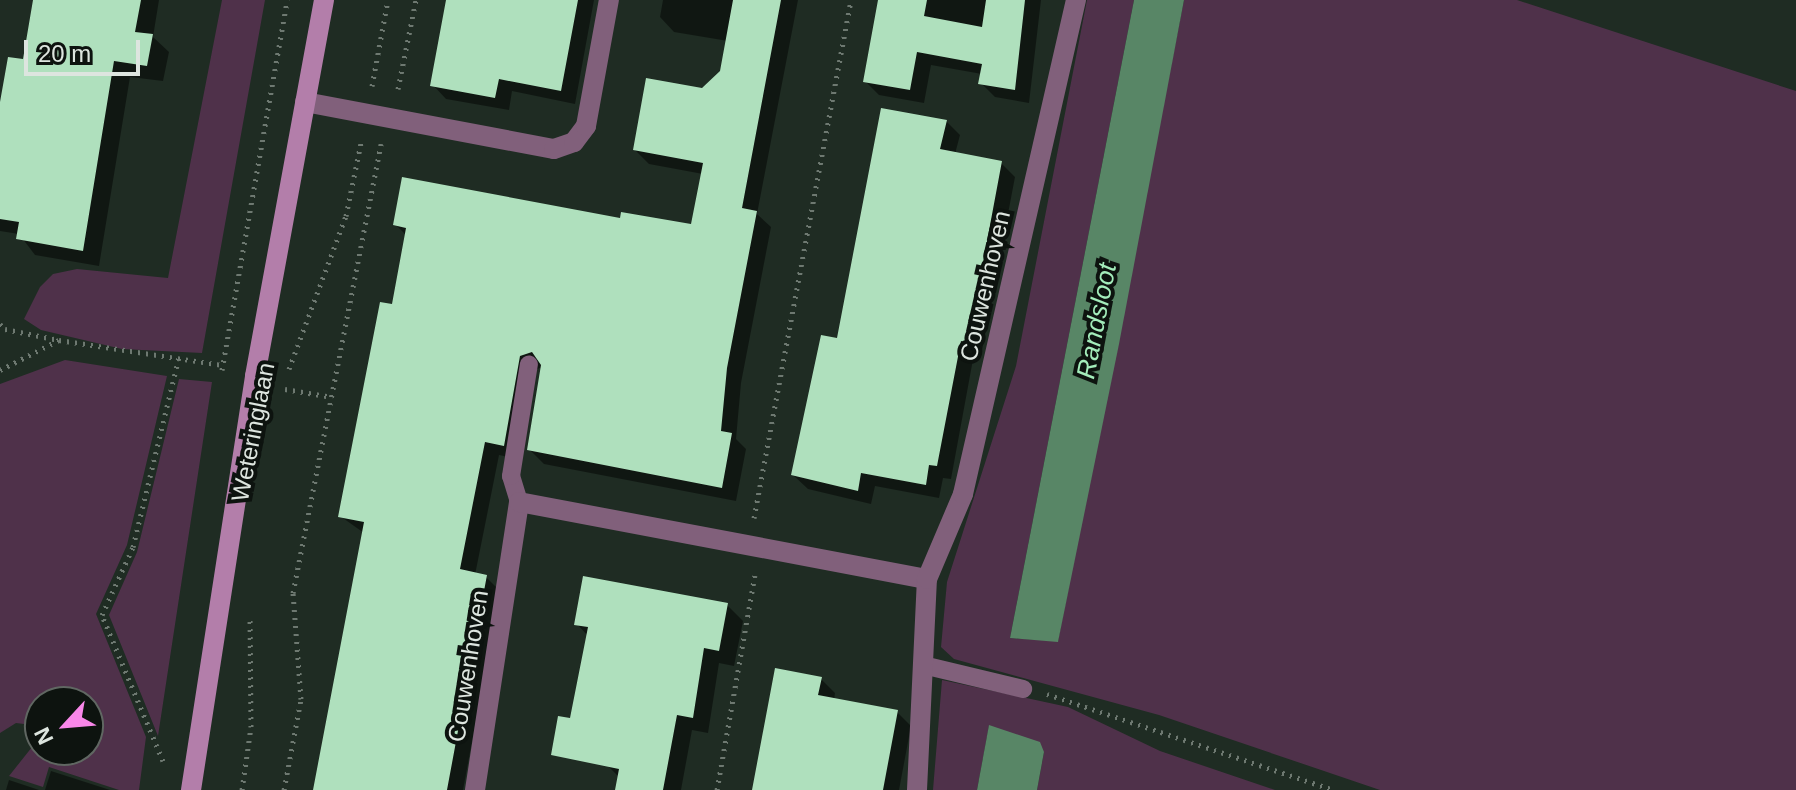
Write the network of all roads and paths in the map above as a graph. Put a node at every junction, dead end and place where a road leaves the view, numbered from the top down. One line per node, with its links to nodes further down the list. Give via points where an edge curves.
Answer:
1 (287, 0): 15 (path, Weteringlaan)
2 (324, 0): 8 (street, Weteringlaan)
3 (388, 0): 9 (path, Weteringlaan)
4 (416, 0): 10 (path)
5 (609, 0): 10 (street, via 586,126 574,142 554,149)
6 (851, 0): 22 (path)
7 (1076, 0): 23 (street, Couwenhoven, via 963,494)
8 (305, 102): 9 (street); 17 (street, Weteringlaan)
9 (367, 114): 10 (street); 18 (path, Weteringlaan, via 346,216)
10 (392, 117): 19 (path, via 382,139)
11 (0, 324): 12 (path)
12 (59, 340): 13 (path); 16 (path)
13 (179, 357): 15 (path); 27 (path, via 133,547 102,615)
14 (529, 364): 21 (lane, Couwenhoven, via 511,476)
15 (223, 365): 17 (path)
16 (0, 370)
17 (257, 370): 28 (street, Weteringlaan)
18 (285, 389): 19 (path); 20 (path, Weteringlaan)
19 (332, 397): 30 (path, via 293,593 301,699)
20 (282, 405)
21 (519, 502): 22 (street); 31 (street, Couwenhoven)
22 (749, 544): 23 (street); 32 (path, via 756,584)
23 (927, 579): 25 (street, Couwenhoven)
24 (250, 605): 29 (path, via 251,727)
25 (923, 665): 26 (lane); 33 (street, Couwenhoven)
26 (1023, 689): 34 (path, via 1076,701)
27 (163, 761)
28 (191, 790)
29 (242, 790)
30 (284, 790)
31 (475, 790)
32 (717, 790)
33 (917, 790)
34 (1334, 790)

